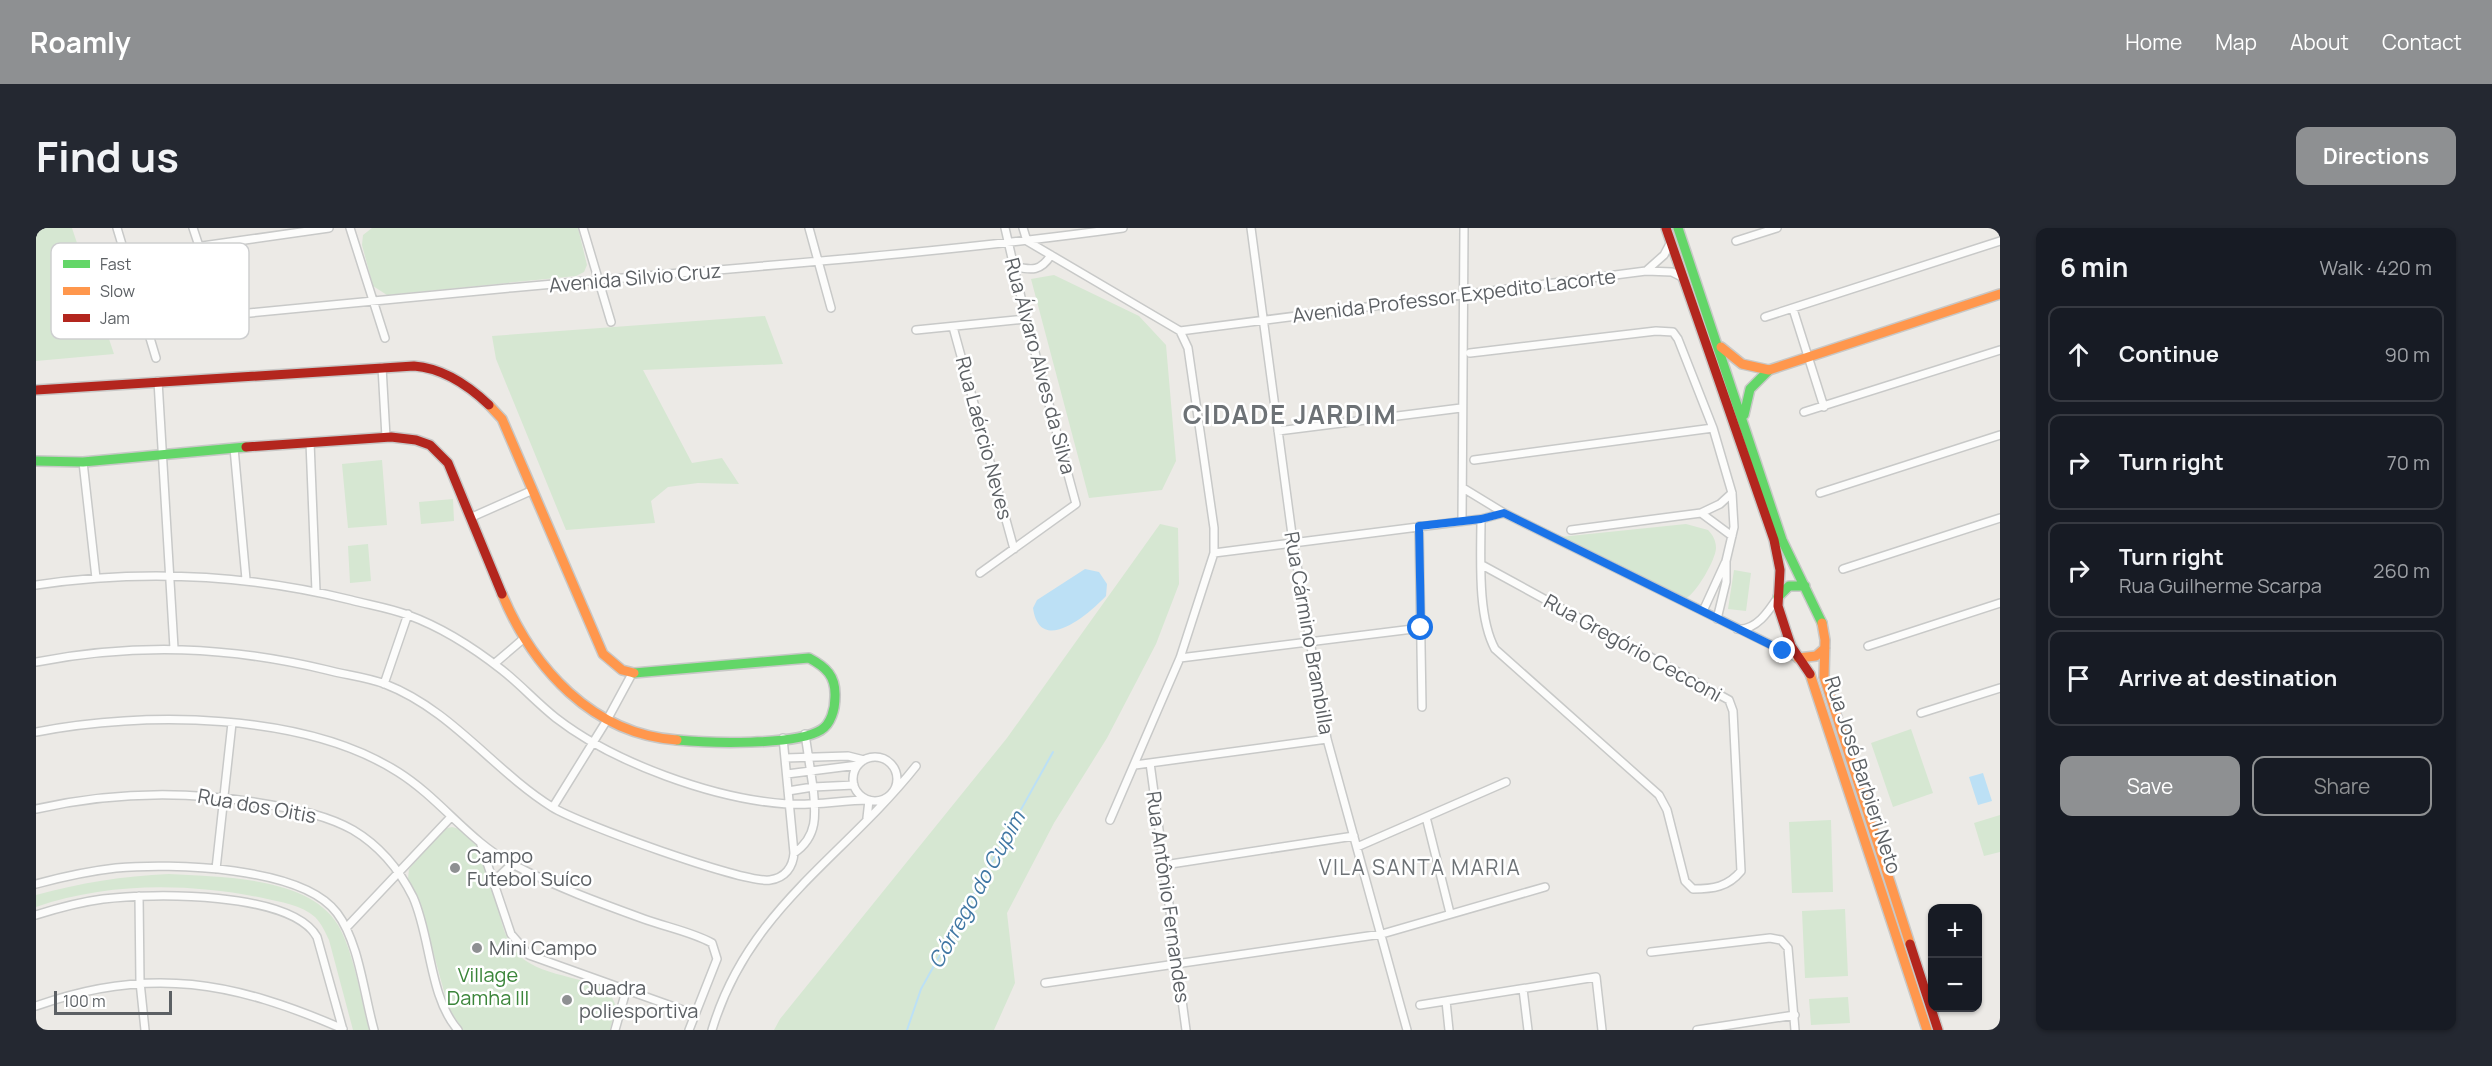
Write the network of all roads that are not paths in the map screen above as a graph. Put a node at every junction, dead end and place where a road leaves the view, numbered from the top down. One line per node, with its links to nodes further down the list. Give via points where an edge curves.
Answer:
1 (117, 228): 20 (street)
2 (193, 228): 21 (street)
3 (329, 228): 15 (street)
4 (350, 228): 32 (street)
5 (583, 228): 29 (street)
6 (809, 228): 25 (street)
7 (1005, 228): 23 (street, Rua Álvaro Alves da Silva)
8 (1023, 228): 18 (street)
9 (1123, 228): 18 (street, Avenida Silvio Cruz)
10 (1251, 228): 38 (street, Rua Cármino Brambilla)
11 (1464, 228): 31 (street)
12 (1666, 228): 19 (street, Rua José Barbieri Neto)
13 (1678, 228): 45 (street, Rua José Barbieri Neto)
14 (1777, 228): 16 (street)
15 (273, 232): 22 (street)
16 (1736, 241)
17 (2000, 241): 34 (street)
18 (1027, 242): 23 (street, Avenida Silvio Cruz); 24 (street)
19 (1671, 242): 27 (street, via 1664,255); 28 (street, Rua José Barbieri Neto)
20 (121, 243)
21 (198, 243)
22 (215, 243)
23 (1009, 243): 25 (street, Avenida Silvio Cruz); 26 (street, Rua Álvaro Alves da Silva)
24 (1051, 255): 26 (street, via 1044,266 1036,269); 42 (street)
25 (818, 263): 29 (street, Avenida Silvio Cruz); 33 (street)
26 (1014, 266): 37 (street, Rua Álvaro Alves da Silva)
27 (1646, 271): 28 (street, Avenida Professor Expedito Lacorte, via 1672,272); 31 (street, Avenida Professor Expedito Lacorte)
28 (1682, 277): 94 (street, Rua José Barbieri Neto, via 1774,540 1780,570)
29 (598, 280): 32 (street, Avenida Silvio Cruz); 39 (street)
30 (2000, 294): 49 (street)
31 (1464, 295): 38 (street, Avenida Professor Expedito Lacorte); 55 (street)
32 (372, 301): 35 (street, Avenida Silvio Cruz); 43 (street)
33 (831, 309)
34 (1793, 309): 36 (street); 49 (street)
35 (249, 313)
36 (1765, 317)
37 (1026, 319): 40 (street); 82 (street, Rua Álvaro Alves da Silva, via 1076,504)
38 (1263, 321): 42 (street, Avenida Professor Expedito Lacorte); 59 (street, Rua Cármino Brambilla)
39 (611, 322)
40 (953, 327): 41 (street); 82 (street, Rua Laércio Neves)
41 (916, 330)
42 (1180, 331): 83 (street, via 1188,348 1214,528)
43 (385, 338)
44 (151, 339): 48 (street)
45 (1716, 341): 51 (street, via 1737,362); 57 (street, Rua José Barbieri Neto)
46 (2000, 350): 54 (street)
47 (1470, 353): 58 (street, via 1673,332)
48 (156, 358)
49 (1809, 358): 51 (street); 54 (street)
50 (382, 367): 52 (street); 61 (street); 69 (street, via 423,367 455,380 486,401 502,419)
51 (1769, 370): 57 (street, via 1760,376 1744,401)
52 (158, 381): 53 (street); 64 (street)
53 (36, 390)
54 (1824, 407): 56 (street)
55 (1461, 408): 59 (street); 68 (street)
56 (1804, 412)
57 (1744, 421): 92 (street, Rua José Barbieri Neto, via 1782,540)
58 (1713, 428): 65 (street); 70 (street)
59 (1278, 431): 81 (street, Rua Cármino Brambilla)
60 (2000, 435): 71 (street)
61 (386, 437): 62 (street); 74 (street, via 416,438 441,453)
62 (310, 442): 63 (street); 93 (street)
63 (234, 448): 64 (street); 90 (street)
64 (162, 453): 67 (street); 88 (street)
65 (1474, 460)
66 (36, 461): 67 (street)
67 (84, 462): 89 (street)
68 (1463, 488): 72 (street); 77 (street)
69 (533, 490): 74 (street); 110 (street, via 603,654 622,670)
70 (1732, 493): 73 (street); 80 (street)
71 (1820, 493)
72 (1504, 513): 76 (street); 96 (street)
73 (1701, 513): 79 (street); 80 (street)
74 (472, 517): 101 (street)
75 (2000, 518): 86 (street)
76 (1481, 519): 77 (street); 85 (street)
77 (1462, 521): 78 (street)
78 (1419, 526): 81 (street); 100 (street)
79 (1571, 530)
80 (1732, 536): 84 (street)
81 (1293, 542): 83 (street); 102 (street, Rua Cármino Brambilla)
82 (1014, 549): 87 (street)
83 (1214, 554): 106 (street)
84 (1726, 561): 96 (street); 98 (street, via 1726,582)
85 (1482, 566): 85 (street, Rua Gregório Cecconi, via 1729,700 1733,711 1741,871 1725,886 1693,889 1685,881 1667,810 1659,795 1495,649 1487,634)
86 (1843, 569)
87 (980, 573)
88 (171, 574): 89 (street); 90 (street); 105 (street)
89 (96, 578): 91 (street)
90 (246, 579): 93 (street)
91 (36, 585)
92 (1805, 586): 94 (street, via 1789,586); 104 (street, Rua José Barbieri Neto, via 1812,595)
93 (316, 591): 97 (street)
94 (1778, 597): 99 (street, via 1755,624 1745,629); 107 (street, Rua José Barbieri Neto)
95 (2000, 603): 103 (street)
96 (1703, 611): 98 (street)
97 (408, 614): 109 (street, via 460,640); 111 (street)
98 (1717, 619): 99 (street)
99 (1731, 627): 107 (street)
100 (1421, 628): 102 (street); 113 (street)
101 (522, 640): 109 (street); 115 (street, via 544,669 583,706)
102 (1309, 641): 106 (street); 120 (street, Rua Cármino Brambilla)
103 (1868, 646)
104 (1826, 647): 107 (street, via 1816,656); 187 (street, Rua José Barbieri Neto, via 1824,677)
105 (174, 648): 108 (street, via 92,651); 111 (street, via 278,659)
106 (1180, 658): 126 (street)
107 (1798, 658): 186 (street, Rua José Barbieri Neto, via 1812,676)
108 (36, 662)
109 (494, 664): 121 (street, via 556,718)
110 (633, 672): 115 (street); 118 (street, via 809,658 826,667 834,681 834,697 833,715 822,729)
111 (384, 684): 139 (street, via 431,708)
112 (2000, 688): 114 (street)
113 (1422, 706)
114 (1921, 713)
115 (607, 720): 119 (street, via 657,739 712,744); 121 (street)
116 (232, 723): 117 (street, via 126,721); 134 (street); 142 (street, via 306,736 380,762 416,785)
117 (36, 732)
118 (805, 734): 119 (street); 122 (street)
119 (783, 738): 123 (street)
120 (1327, 739): 125 (street); 145 (street, Rua Cármino Brambilla)
121 (594, 742): 138 (street, via 637,764 726,796); 139 (street)
122 (809, 757): 123 (street); 124 (street, via 848,756); 128 (street)
123 (785, 758): 129 (street)
124 (861, 763): 127 (street, via 878,758); 128 (street); 131 (street, via 853,778)
125 (1150, 763): 126 (street); 150 (street, Rua Antônio Fernandes)
126 (1135, 765): 144 (street)
127 (895, 770): 135 (street, via 896,783); 135 (street, via 907,771 916,766)
128 (811, 771): 129 (street); 132 (street)
129 (787, 774): 133 (street)
130 (1506, 782): 141 (street)
131 (854, 785): 132 (street); 136 (street)
132 (813, 787): 133 (street); 137 (street)
133 (788, 791): 138 (street)
134 (224, 796): 140 (street, Rua dos Oitis, via 115,795); 151 (street); 152 (street, Rua dos Oitis, via 294,809 338,823 375,846)
135 (890, 796): 136 (street); 143 (street)
136 (869, 800): 137 (street); 143 (street)
137 (814, 802): 138 (street); 148 (street, via 813,828 807,845)
138 (789, 805): 148 (street)
139 (553, 807): 148 (street, via 640,842 767,881 781,878 793,865)
140 (36, 809)
141 (1426, 817): 147 (street); 157 (street)
142 (450, 818): 146 (street); 152 (street)
143 (867, 818): 178 (street, via 767,922 732,978)
144 (1110, 820)
145 (1354, 836): 147 (street, Rua Cármino Brambilla); 150 (street)
146 (481, 845): 149 (street); 153 (street)
147 (1357, 847): 160 (street, Rua Cármino Brambilla)
148 (794, 853)
149 (512, 864): 153 (street); 170 (street, via 574,893 712,944 717,958)
150 (1164, 865): 162 (street, Rua Antônio Fernandes)
151 (216, 869): 154 (street, via 117,868); 159 (street, via 295,884 328,902)
152 (399, 872): 159 (street); 175 (street, Rua dos Oitis, via 418,910 439,991)
153 (495, 880): 166 (street, via 511,934 529,955)
154 (36, 884)
155 (1545, 886): 157 (street)
156 (139, 896): 158 (street, via 78,903); 163 (street); 173 (street, via 240,901 290,915 308,925 316,937)
157 (1450, 913): 160 (street)
158 (36, 915)
159 (346, 928): 174 (street)
160 (1382, 934): 162 (street); 180 (street, Rua Cármino Brambilla)
161 (1651, 952): 171 (street, via 1770,938 1781,940 1788,948)
162 (1177, 965): 164 (street); 179 (street, Rua Antônio Fernandes)
163 (140, 982): 169 (street, via 87,990); 172 (street); 173 (street, via 222,987 296,1009)
164 (1045, 983)
165 (1523, 989): 167 (street); 182 (street); 183 (street, via 1596,977)
166 (626, 991): 170 (street); 176 (street)
167 (1446, 1001): 168 (street); 181 (street)
168 (1420, 1005)
169 (36, 1006)
170 (694, 1014): 177 (street)
171 (1794, 1015): 184 (street); 185 (street)
172 (145, 1030)
173 (343, 1030)
174 (374, 1030)
175 (458, 1030)
176 (615, 1030)
177 (689, 1030)
178 (712, 1030)
179 (1186, 1030)
180 (1407, 1030)
181 (1449, 1030)
182 (1528, 1030)
183 (1602, 1030)
184 (1697, 1030)
185 (1795, 1030)
186 (1927, 1030)
187 (1938, 1030)

